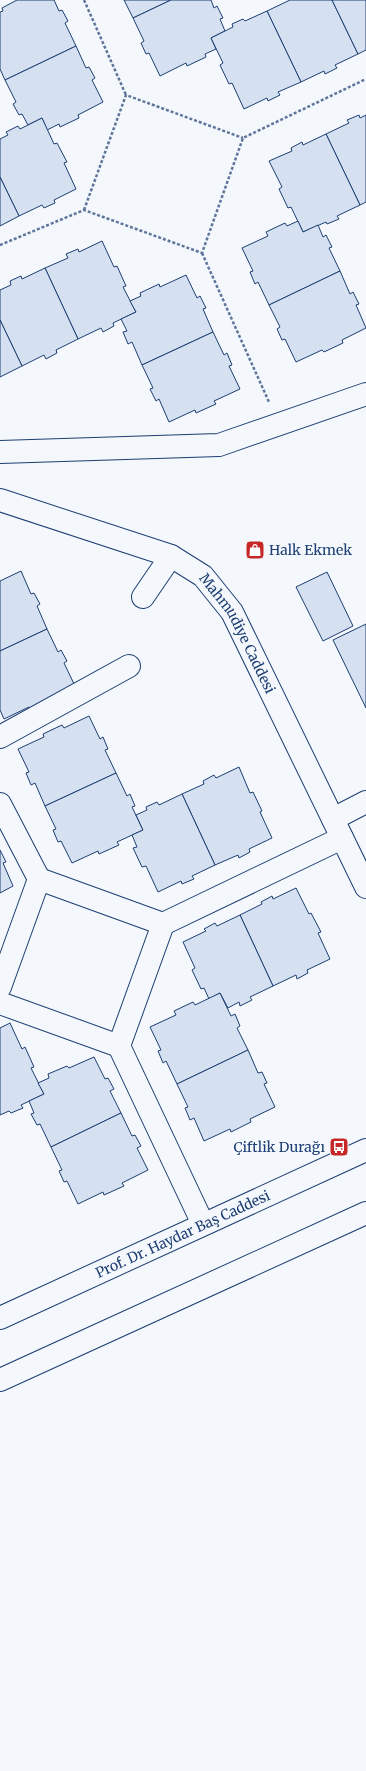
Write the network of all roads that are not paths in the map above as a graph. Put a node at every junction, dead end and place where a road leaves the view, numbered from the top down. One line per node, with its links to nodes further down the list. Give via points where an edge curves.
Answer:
1 (366, 394): 2 (street, via 219,445)
2 (0, 452)
3 (0, 500): 4 (street, Mahmudiye Caddesi)
4 (170, 556): 5 (street); 10 (street, Mahmudiye Caddesi, via 203,576 232,612)
5 (143, 597)
6 (129, 666): 7 (street)
7 (0, 736)
8 (366, 802): 10 (street)
9 (0, 804): 11 (street)
10 (337, 828): 12 (street, Mahmudiye Caddesi); 13 (street)
11 (39, 879): 13 (street); 14 (street)
12 (366, 887)
13 (163, 924): 16 (street)
14 (0, 987)
15 (0, 1003): 16 (street)
16 (119, 1046): 19 (street)
17 (366, 1150): 19 (street, Prof. Dr. Haydar Baş Caddesi)
18 (366, 1213): 21 (street)
19 (203, 1224): 20 (street, Prof. Dr. Haydar Baş Caddesi)
20 (0, 1318)
21 (0, 1380)

